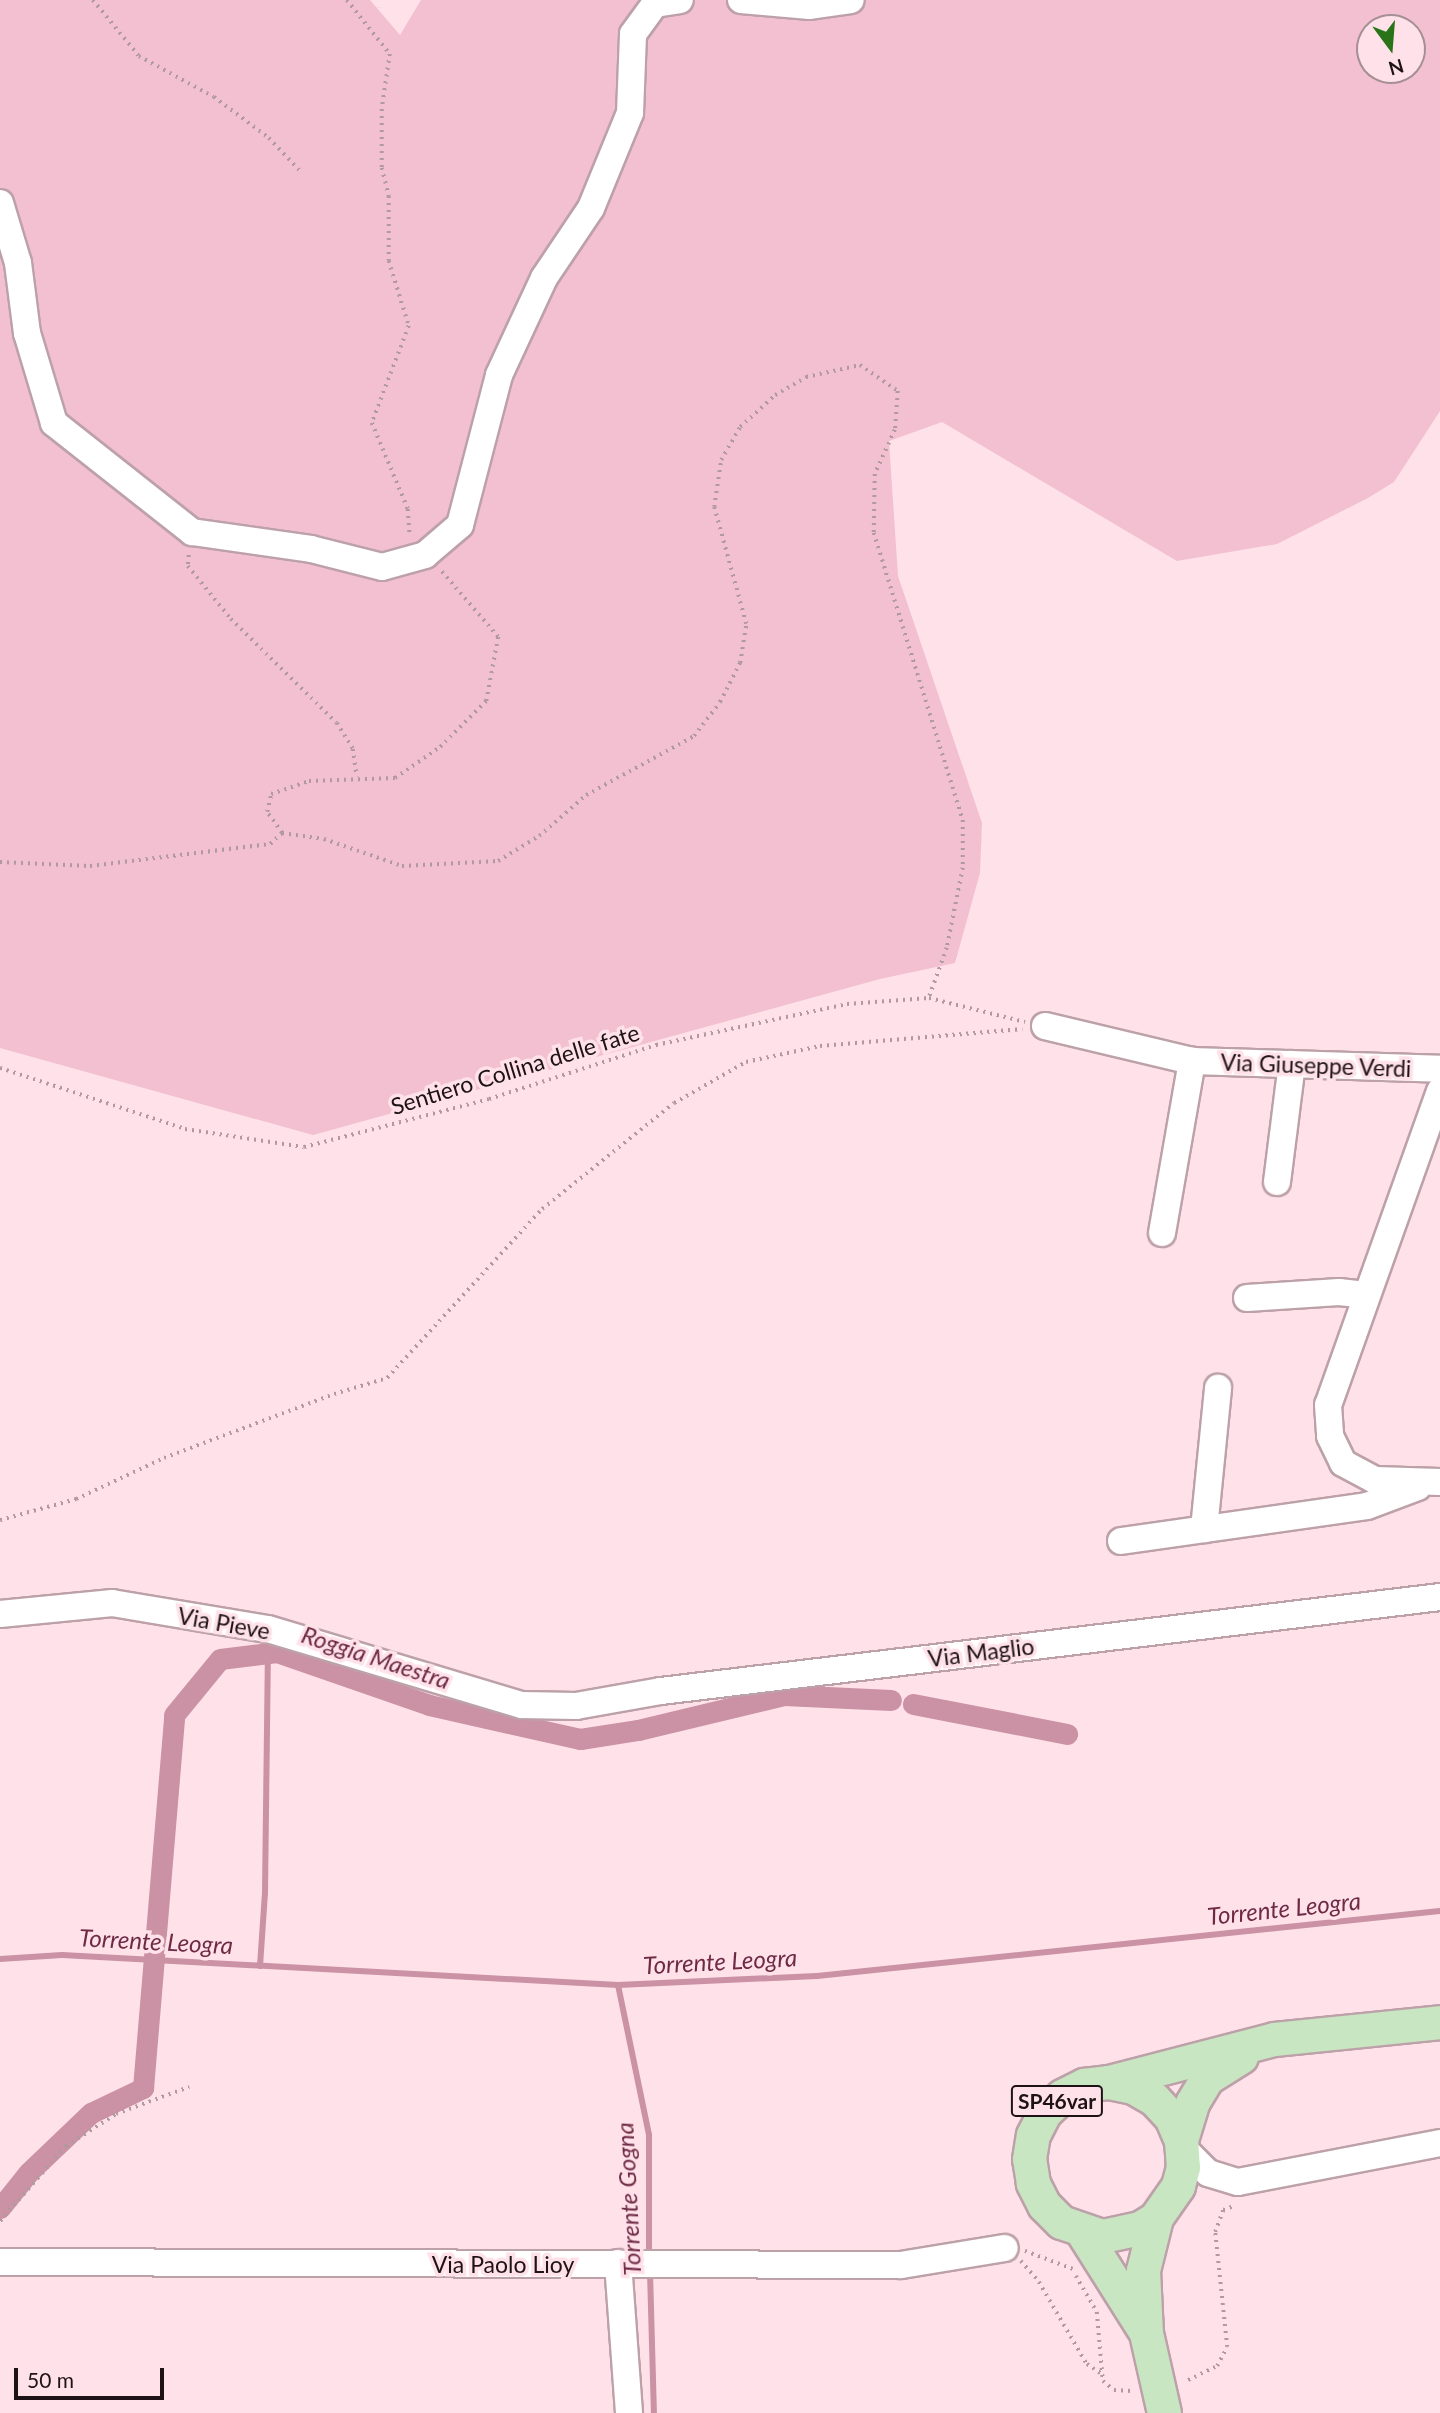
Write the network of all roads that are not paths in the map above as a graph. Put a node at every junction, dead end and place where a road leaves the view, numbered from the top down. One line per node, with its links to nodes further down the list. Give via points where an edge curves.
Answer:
1 (680, 0): 4 (street, via 655,4 633,34 630,113 591,208 544,278 499,375 460,525 425,555 382,567 311,549 192,533 54,424 27,333 18,263)
2 (741, 0): 3 (street, via 810,6)
3 (850, 0)
4 (0, 203)
5 (1045, 1027): 6 (street, Via Giuseppe Verdi)
6 (1192, 1061): 7 (street, Via Giuseppe Verdi); 11 (street, Via Giuseppe Verdi)
7 (1292, 1064): 8 (street, Via Giuseppe Verdi); 10 (street)
8 (1440, 1069)
9 (1440, 1091): 12 (street)
10 (1277, 1182)
11 (1162, 1233)
12 (1366, 1295): 13 (street, via 1339,1292); 15 (street, via 1328,1405 1330,1436 1343,1463 1375,1480)
13 (1247, 1298)
14 (1218, 1388): 16 (street)
15 (1438, 1482): 16 (street, via 1367,1506)
16 (1204, 1529): 17 (street)
17 (1121, 1541)
18 (1440, 1597): 20 (street, Via Maglio, via 661,1691 576,1706)
19 (0, 1614): 20 (street, Via Pieve, via 113,1603 268,1629)
20 (522, 1704)
21 (1440, 2022): 22 (main road, SP46var)
22 (1321, 2036): 23 (main road, SP46var, via 1274,2039); 24 (main road, SP46var, via 1224,2064 1207,2078 1192,2103)
23 (1109, 2082): 24 (main road, SP46var, via 1133,2087 1154,2099 1171,2117); 27 (main road, SP46var, via 1084,2085 1062,2096 1044,2113 1033,2135 1029,2159 1033,2183 1044,2205 1061,2222)
24 (1181, 2143): 25 (street, via 1209,2173 1238,2182); 26 (main road, SP46var, via 1178,2186)
25 (1440, 2143)
26 (1156, 2218): 27 (main road, via 1122,2234); 31 (main road, SP46var, via 1143,2270)
27 (1083, 2233): 31 (main road, SP46var)
28 (1006, 2248): 30 (street, Via Paolo Lioy, via 901,2265)
29 (0, 2262): 30 (street, Via Paolo Lioy)
30 (627, 2263): 32 (street)
31 (1146, 2333): 33 (main road, SP46var)
32 (629, 2413)
33 (1164, 2413)

